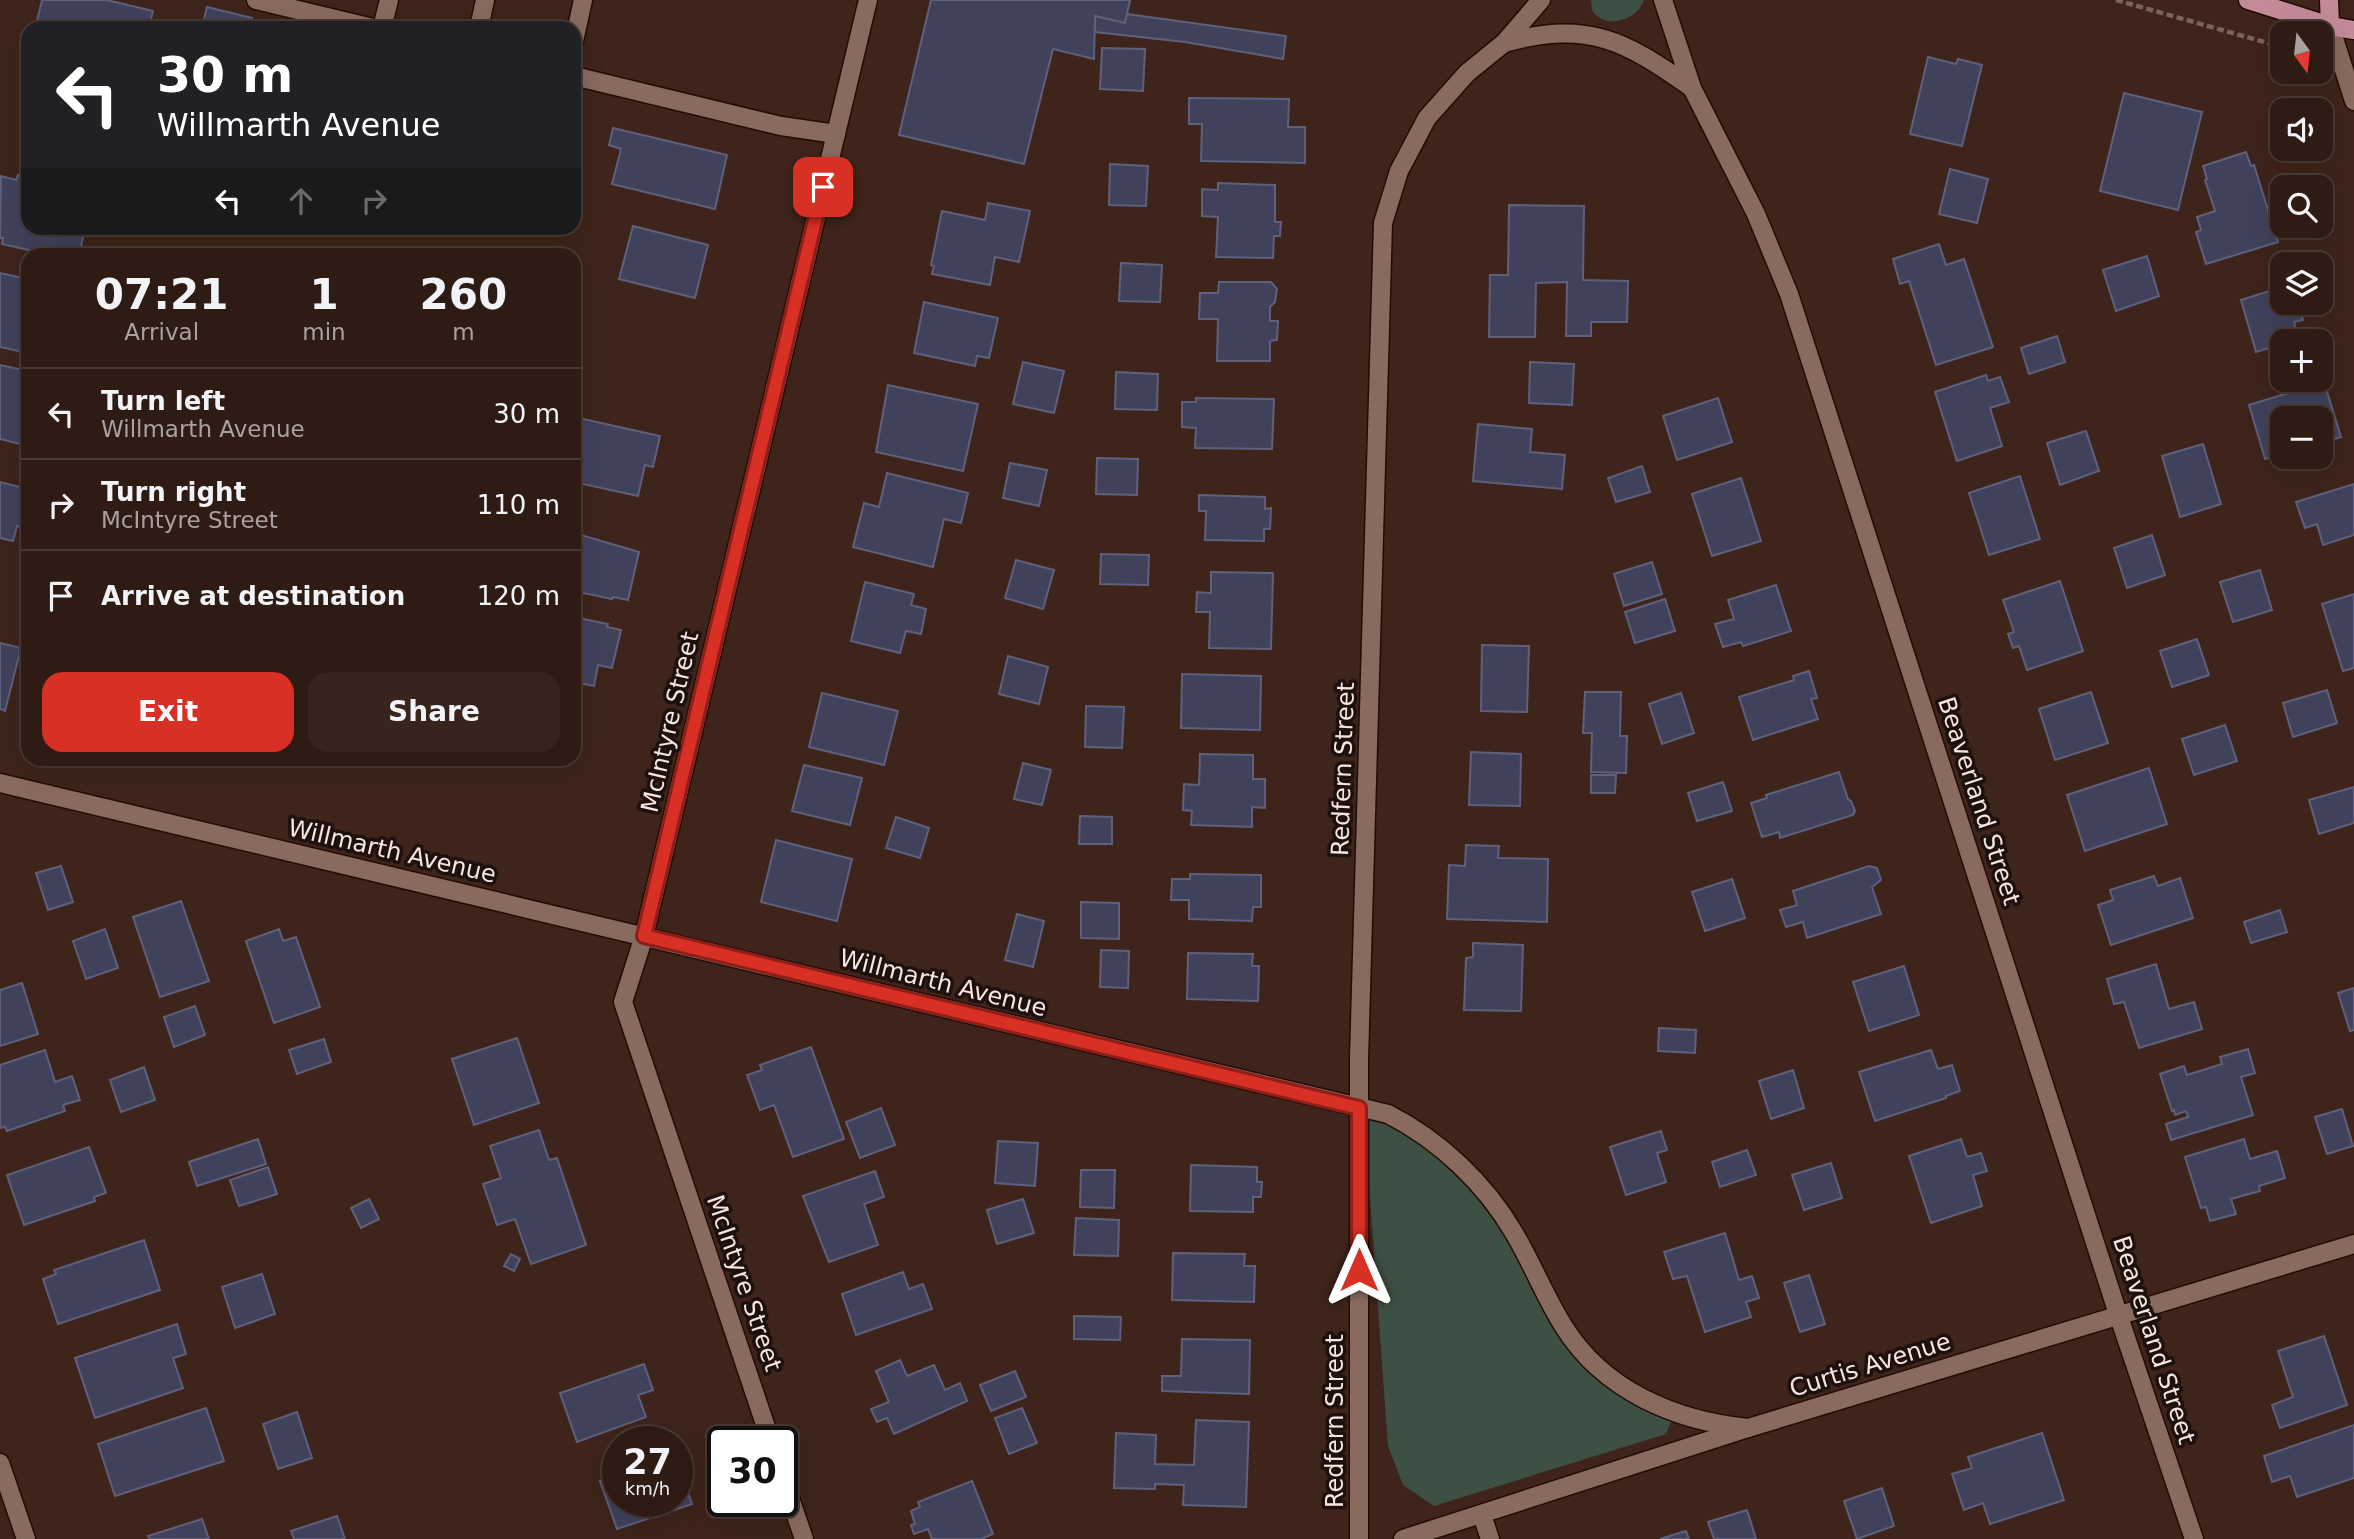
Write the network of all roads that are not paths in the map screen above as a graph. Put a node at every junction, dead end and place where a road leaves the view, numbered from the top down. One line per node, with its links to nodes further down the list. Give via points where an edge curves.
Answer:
1 (256, 0): 10 (street)
2 (388, 0): 12 (street)
3 (485, 0): 13 (street)
4 (583, 0): 14 (street)
5 (868, 0): 24 (street, McIntyre Street)
6 (1541, 0): 20 (street)
7 (1662, 0): 22 (street, Beaverland Street)
8 (2248, 0): 15 (main road)
9 (2329, 0): 16 (main road)
10 (291, 4): 11 (street)
11 (349, 21)
12 (384, 21)
13 (480, 21)
14 (578, 21)
15 (2314, 21)
16 (2330, 21)
17 (2333, 26): 18 (main road)
18 (2354, 30)
19 (2333, 36): 23 (street)
20 (1504, 43): 22 (street, Beaverland Street, via 1545,34 1586,34 1638,51); 27 (street, Redfern Street, via 1467,73 1427,118 1399,171 1383,223)
21 (581, 78): 24 (street)
22 (1692, 88): 29 (street, Beaverland Street, via 1756,214 1790,294)
23 (2354, 102)
24 (836, 134): 26 (street, McIntyre Street)
25 (0, 783): 26 (street, Willmarth Avenue)
26 (644, 936): 27 (street, Willmarth Avenue); 30 (street, McIntyre Street, via 624,1002)
27 (1359, 1108): 31 (street, Willmarth Avenue, via 1408,1124 1474,1179 1513,1231 1564,1328 1608,1376 1673,1413 1715,1425); 37 (street, Redfern Street)
28 (2354, 1244): 29 (street, Curtis Avenue)
29 (2118, 1314): 31 (street, Curtis Avenue); 40 (street, Beaverland Street)
30 (766, 1426)
31 (1748, 1428): 33 (street, Curtis Avenue)
32 (0, 1463): 35 (street)
33 (1482, 1515): 38 (street, Curtis Avenue); 39 (street)
34 (796, 1517): 36 (street)
35 (26, 1539)
36 (804, 1539)
37 (1359, 1539)
38 (1403, 1539)
39 (1490, 1539)
40 (2194, 1539)

